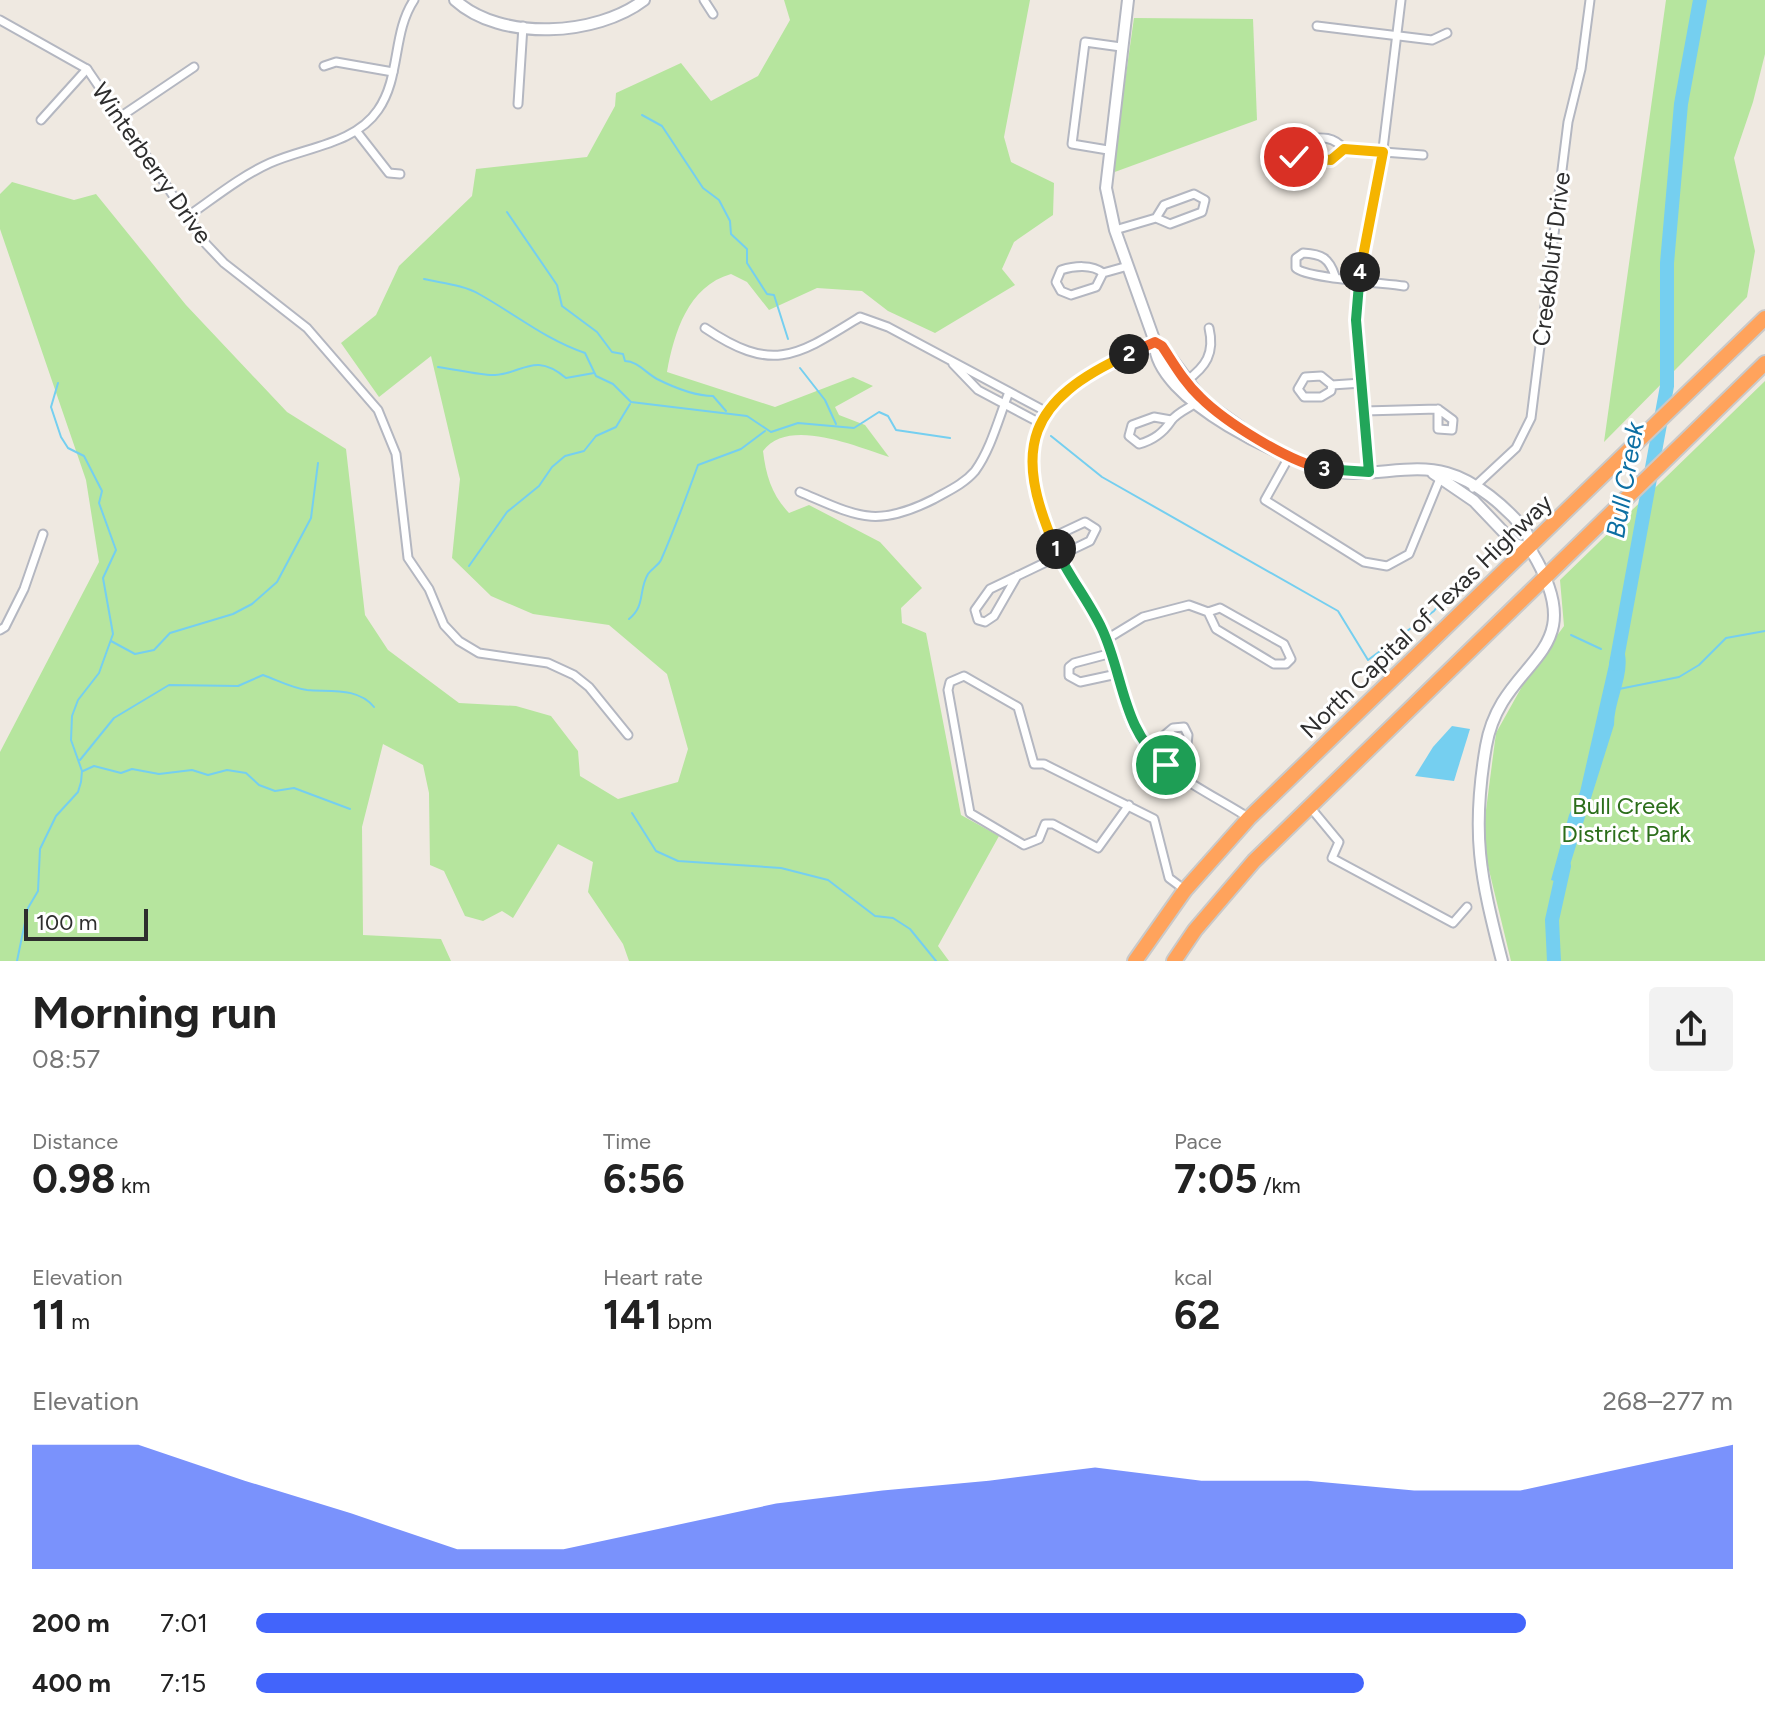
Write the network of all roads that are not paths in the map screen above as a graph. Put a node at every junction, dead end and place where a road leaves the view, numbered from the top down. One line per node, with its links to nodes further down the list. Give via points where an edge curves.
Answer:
1 (414, 0): 18 (street, via 404,19)
2 (455, 0): 10 (street, via 478,15)
3 (644, 0): 10 (street, via 620,17 591,26)
4 (704, 0): 8 (street)
5 (1128, 0): 14 (street)
6 (1401, 0): 13 (street)
7 (1590, 0): 56 (street, Creekbluff Drive, via 1558,195 1531,418 1516,448)
8 (713, 14)
9 (0, 20): 17 (street, Winterberry Drive)
10 (523, 26): 19 (street)
11 (1317, 26): 13 (street)
12 (1447, 33): 13 (street, via 1432,40)
13 (1395, 36): 25 (street)
14 (1121, 47): 24 (street); 24 (street, via 1085,42 1072,144)
15 (324, 66): 18 (street, via 336,62)
16 (194, 67): 20 (street)
17 (87, 69): 20 (street, Winterberry Drive); 21 (street)
18 (393, 72): 22 (street, via 381,107)
19 (518, 104)
20 (120, 117): 28 (street, Winterberry Drive)
21 (41, 120)
22 (357, 132): 27 (street, via 389,173); 28 (street, via 269,163)
23 (1344, 149): 23 (street, via 1327,137 1299,139 1292,147 1300,160 1331,160); 25 (street)
24 (1108, 150): 30 (street, via 1106,188)
25 (1383, 152): 26 (street); 34 (street)
26 (1423, 155)
27 (400, 174)
28 (188, 216): 70 (street, Winterberry Drive, via 224,263 315,336 378,410 396,454 408,558 444,625 479,653 548,663 574,675)
29 (1156, 218): 29 (street, via 1166,224 1181,220 1202,212 1205,200 1194,194 1164,205); 30 (street)
30 (1115, 230): 31 (street)
31 (1128, 266): 32 (street); 39 (street)
32 (1103, 273): 32 (street, via 1075,266 1061,270 1056,282 1071,295 1096,287)
33 (1335, 276): 33 (street, via 1322,256 1303,253 1296,258 1301,273); 34 (street)
34 (1358, 279): 35 (street); 42 (street)
35 (1404, 286)
36 (1765, 318): 61 (highway, North Capital of Texas Highway)
37 (705, 328): 40 (street, via 752,354 788,356 860,317)
38 (1209, 328): 43 (street, via 1209,358)
39 (1155, 342): 43 (street, via 1161,364); 49 (street, via 1111,362)
40 (949, 359): 45 (street); 47 (street, via 978,390)
41 (1765, 363): 63 (highway)
42 (1362, 383): 44 (street); 50 (street)
43 (1181, 384): 46 (street)
44 (1332, 385): 44 (street, via 1321,376 1305,377 1298,389 1304,397 1321,397)
45 (1009, 392): 47 (street); 49 (street)
46 (1198, 402): 51 (street); 53 (street)
47 (1005, 404): 52 (street); 57 (street, via 973,473 904,514 851,514)
48 (1438, 409): 50 (street)
49 (1045, 411): 52 (street)
50 (1364, 411): 54 (street)
51 (1171, 420): 51 (street, via 1154,417 1132,425 1131,439 1139,444 1154,438)
52 (1040, 423): 60 (street, via 1034,437 1035,477)
53 (1289, 457): 54 (street, via 1341,473); 55 (street, via 1265,500 1364,562 1387,566 1409,554)
54 (1369, 472): 55 (street, via 1398,468)
55 (1436, 477): 56 (street, via 1444,472); 58 (street)
56 (1475, 486): 58 (street, Creekbluff Drive); 61 (street, via 1527,532)
57 (800, 492)
58 (1467, 496): 61 (street, via 1515,544)
59 (43, 534): 66 (street, via 24,589)
60 (1051, 538): 62 (street); 62 (street, via 1085,522 1096,529 1094,538)
61 (1529, 548): 63 (street); 75 (highway, North Capital of Texas Highway)
62 (1059, 556): 64 (street); 67 (street)
63 (1547, 575): 74 (highway); 80 (street, via 1555,624 1493,722 1476,814 1483,888)
64 (1017, 576): 64 (street, via 986,592 975,610 978,620 994,616)
65 (1208, 612): 65 (street, via 1216,629 1274,664 1291,659 1284,644 1224,609); 67 (street, via 1189,605 1143,617)
66 (0, 630)
67 (1107, 639): 68 (street)
68 (1112, 653): 69 (street); 69 (street, via 1074,663 1069,676 1080,682)
69 (1117, 674): 71 (street, via 1132,723)
70 (628, 735)
71 (1148, 749): 72 (street); 72 (street, via 1173,728 1187,730 1187,745)
72 (1166, 765): 75 (street)
73 (1129, 805): 73 (street, via 1034,764 1018,707 964,676 950,682 970,813 1024,845 1039,839 1045,824 1053,824 1098,848); 76 (street, via 1154,819 1169,878)
74 (1310, 807): 77 (street, via 1339,842 1332,858 1453,923); 79 (highway, via 1233,885)
75 (1249, 818): 76 (highway, North Capital of Texas Highway)
76 (1185, 890): 78 (highway, North Capital of Texas Highway)
77 (1467, 907)
78 (1135, 961)
79 (1174, 961)
80 (1502, 961)

